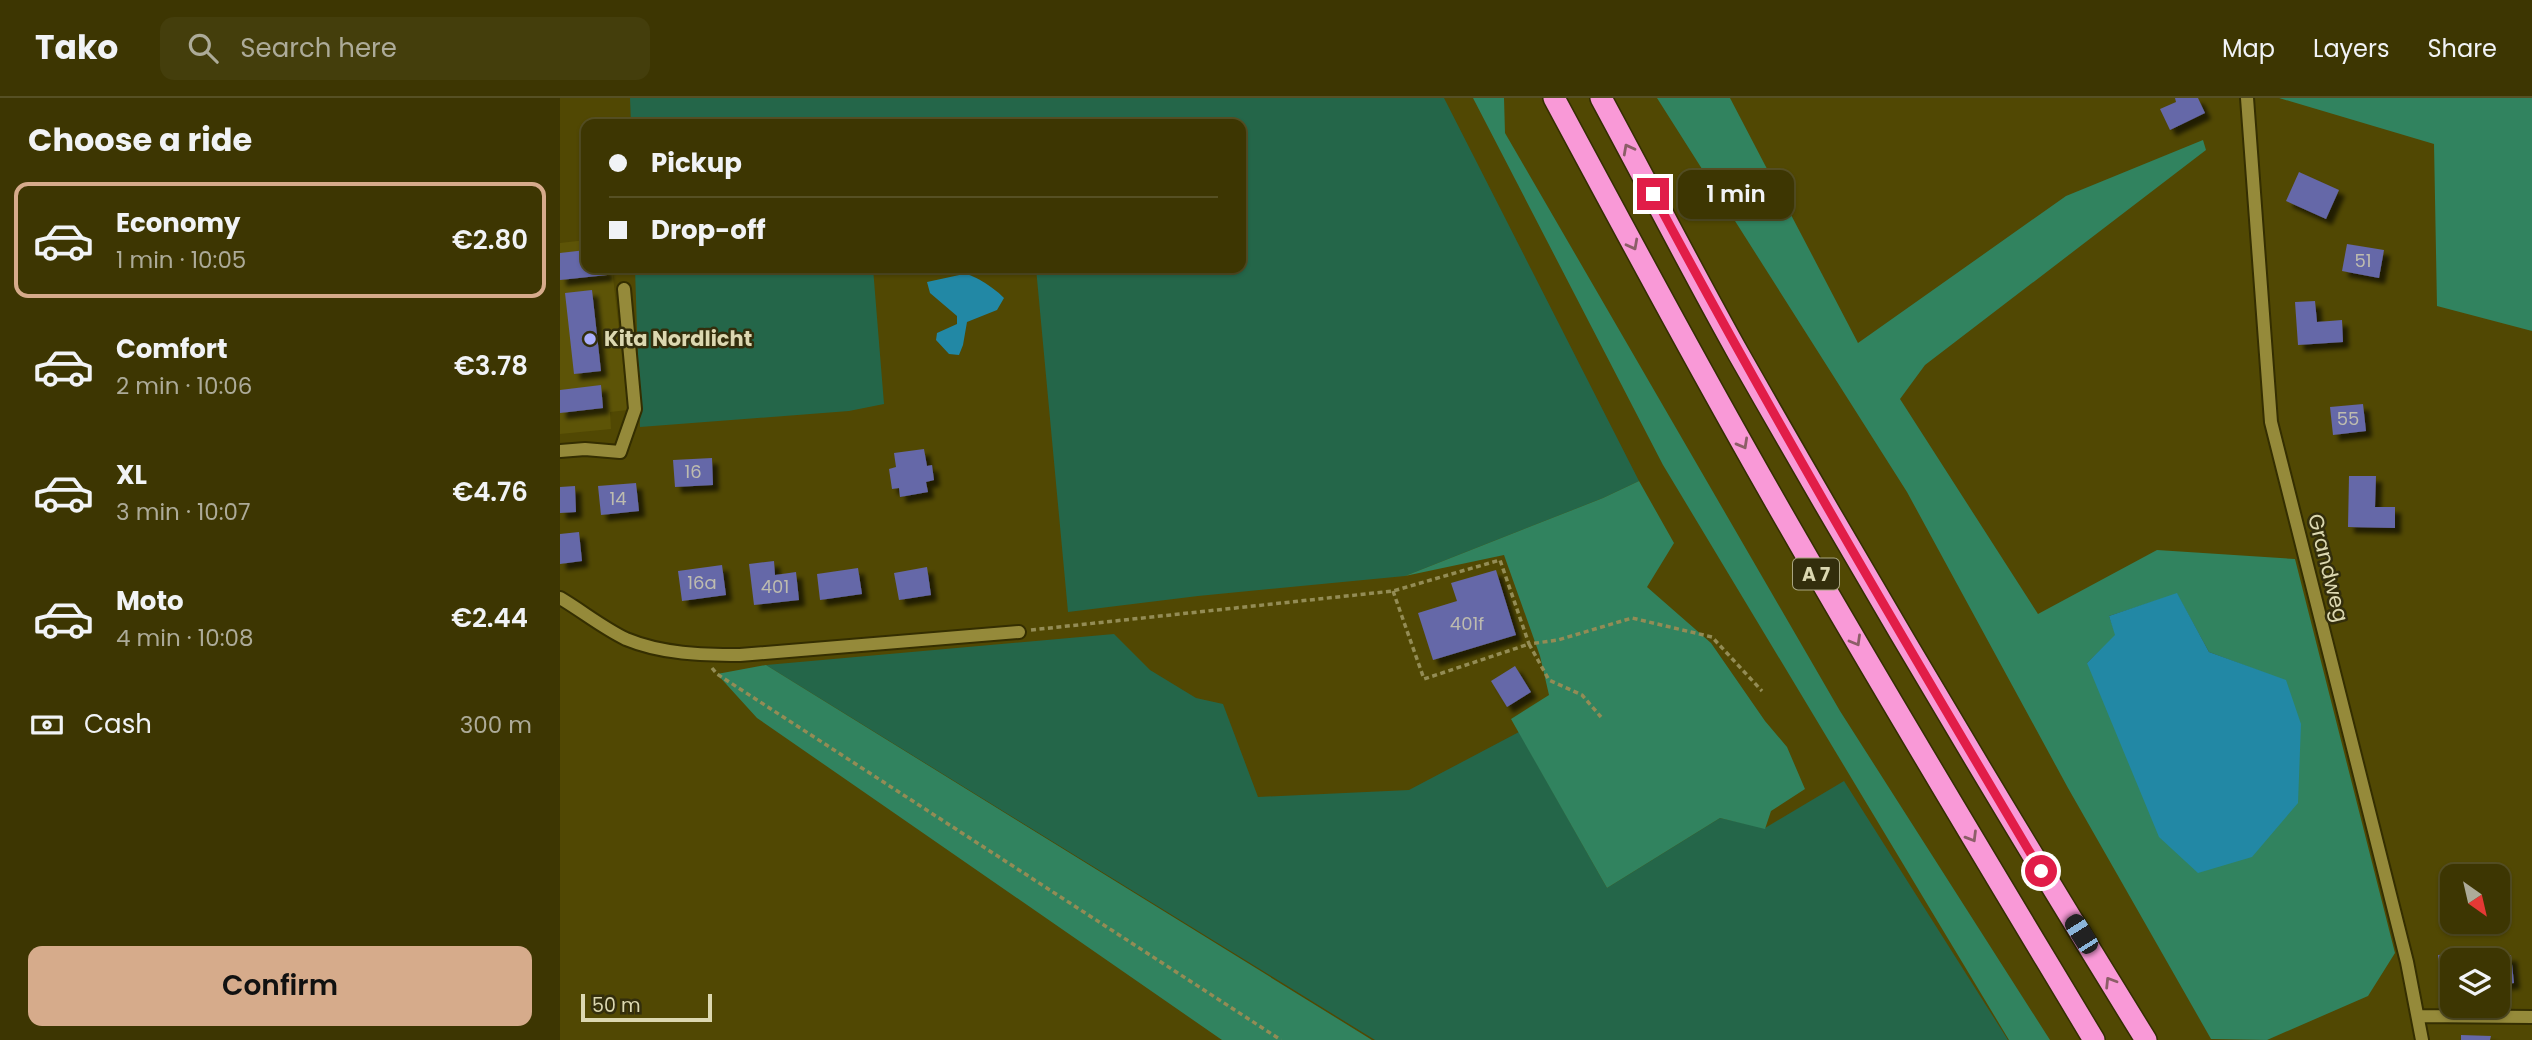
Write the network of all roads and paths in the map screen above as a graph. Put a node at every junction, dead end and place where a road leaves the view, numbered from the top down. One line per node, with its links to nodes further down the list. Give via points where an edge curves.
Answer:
1 (1554, 98): 16 (highway, A 7, one-way to 16, via 1797,540)
2 (1601, 98): 17 (highway, A 7, one-way to 2, via 1903,639 1737,350)
3 (2248, 98): 13 (street, Grandweg, via 2271,422)
4 (624, 289): 5 (street, via 635,409 620,452)
5 (560, 451)
6 (1394, 591): 8 (path); 9 (path, via 1500,560); 9 (path, via 1424,679)
7 (560, 598): 10 (street, via 624,638 655,649)
8 (1019, 632): 10 (street)
9 (1529, 644): 11 (path, via 1632,618 1712,637); 12 (path, via 1549,680 1582,695)
10 (702, 655): 15 (path, via 717,674)
11 (1762, 691)
12 (1601, 717)
13 (2418, 1016): 14 (street); 18 (street, Grandweg)
14 (2532, 1017)
15 (1281, 1040)
16 (2094, 1040)
17 (2147, 1040)
18 (2422, 1040)

